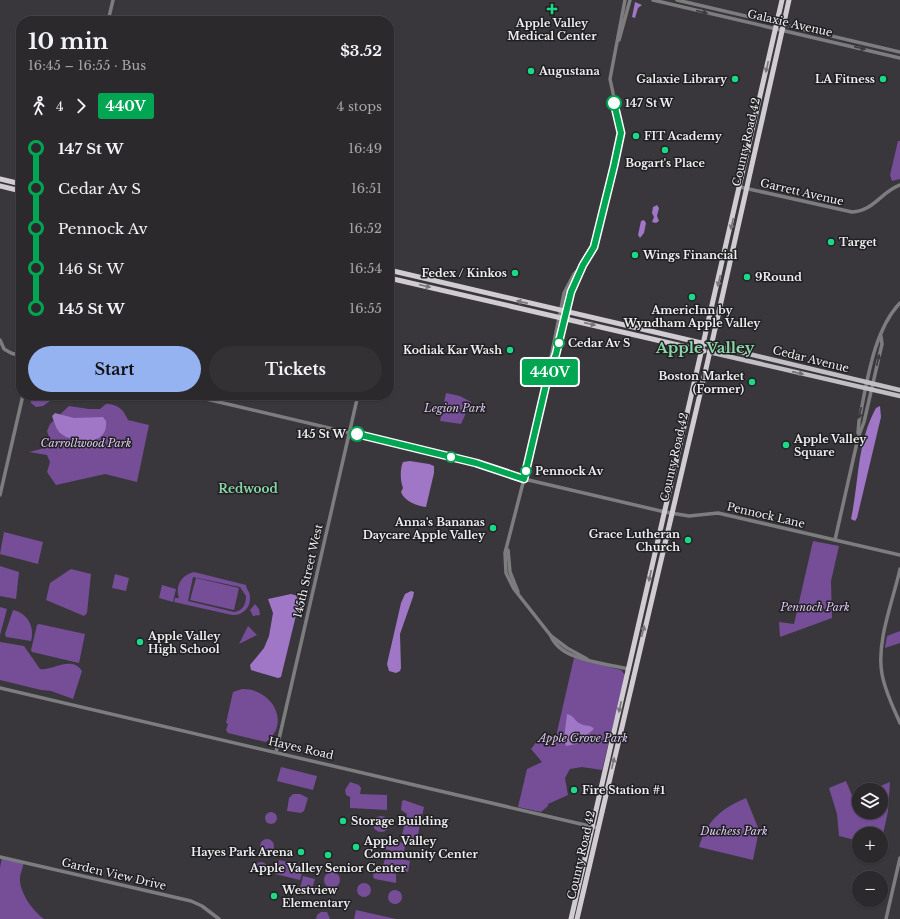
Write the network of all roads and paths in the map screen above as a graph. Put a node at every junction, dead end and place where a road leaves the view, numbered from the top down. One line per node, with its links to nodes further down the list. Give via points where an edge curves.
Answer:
1 (113, 0): 8 (street)
2 (625, 0): 14 (street)
3 (630, 0): 14 (street)
4 (653, 0): 11 (street, Galaxie Avenue, one-way to 11)
5 (677, 0): 9 (street, Galaxie Avenue)
6 (782, 0): 9 (highway, County Road 42)
7 (789, 0): 10 (highway, County Road 42)
8 (109, 16)
9 (777, 23): 10 (street, Galaxie Avenue); 11 (highway, County Road 42)
10 (784, 24): 12 (highway, County Road 42); 13 (street, Galaxie Avenue)
11 (775, 29): 12 (street, Galaxie Avenue); 20 (highway, County Road 42, one-way to 20)
12 (782, 30): 15 (street, Galaxie Avenue, one-way to 15); 21 (highway, County Road 42)
13 (900, 52)
14 (614, 53): 23 (street, via 610,83 621,130 620,140 596,240)
15 (900, 58)
16 (0, 179): 17 (highway)
17 (16, 183)
18 (900, 185): 21 (street, Garrett Avenue, via 868,208 852,212)
19 (0, 186): 22 (highway)
20 (740, 187): 21 (street, Garrett Avenue); 32 (highway, County Road 42, one-way to 32)
21 (746, 188): 33 (highway, County Road 42)
22 (16, 190)
23 (583, 265): 27 (street, via 567,287); 28 (street, via 571,292)
24 (394, 271): 27 (highway, Cedar Avenue, one-way to 24)
25 (394, 279): 29 (highway, Cedar Avenue, one-way to 29)
26 (900, 303): 38 (street, via 889,316 881,336 882,344)
27 (560, 311): 28 (highway, Cedar Avenue); 29 (street)
28 (566, 312): 30 (street); 32 (highway, Cedar Avenue)
29 (559, 317): 30 (highway, Cedar Avenue); 37 (street)
30 (565, 319): 34 (highway, Cedar Avenue, one-way to 34); 37 (street)
31 (0, 340): 36 (street, via 4,349)
32 (704, 344): 33 (highway, Cedar Avenue); 34 (highway, County Road 42)
33 (711, 345): 35 (highway, County Road 42); 38 (main road, Cedar Avenue)
34 (703, 351): 35 (highway, Cedar Avenue); 47 (highway, County Road 42)
35 (709, 352): 38 (main road, Cedar Avenue, one-way to 38); 48 (highway, County Road 42)
36 (16, 354)
37 (548, 376): 45 (street)
38 (869, 386): 39 (main road, Cedar Avenue); 40 (main road, Cedar Avenue); 49 (street, via 864,422 858,438)
39 (900, 390)
40 (900, 396)
41 (22, 400): 46 (street)
42 (211, 400): 44 (street, Pennock Lane)
43 (357, 400): 44 (street, 145th Street West)
44 (349, 432): 45 (street, Pennock Lane, via 481,464); 55 (street, 145th Street West)
45 (524, 479): 47 (street, Pennock Lane); 52 (street, via 505,558 506,572 514,589 554,642 565,652)
46 (0, 495)
47 (665, 512): 48 (street, Pennock Lane); 52 (highway, County Road 42, one-way to 52)
48 (671, 513): 49 (street, Pennock Lane, via 689,516 718,513); 56 (highway, County Road 42, one-way to 48)
49 (835, 540): 50 (street, Pennock Lane)
50 (900, 555)
51 (900, 569): 54 (street, via 881,656 882,674)
52 (628, 669): 56 (highway, County Road 42, one-way to 56)
53 (0, 688): 55 (street, Hayes Road)
54 (900, 723)
55 (276, 752): 56 (street, Hayes Road)
56 (595, 827): 60 (highway, County Road 42); 61 (highway, County Road 42)
57 (0, 857): 59 (street, Garden View Drive, via 191,901)
58 (900, 858): 62 (street)
59 (219, 919)
60 (571, 919)
61 (577, 919)
62 (886, 919)

